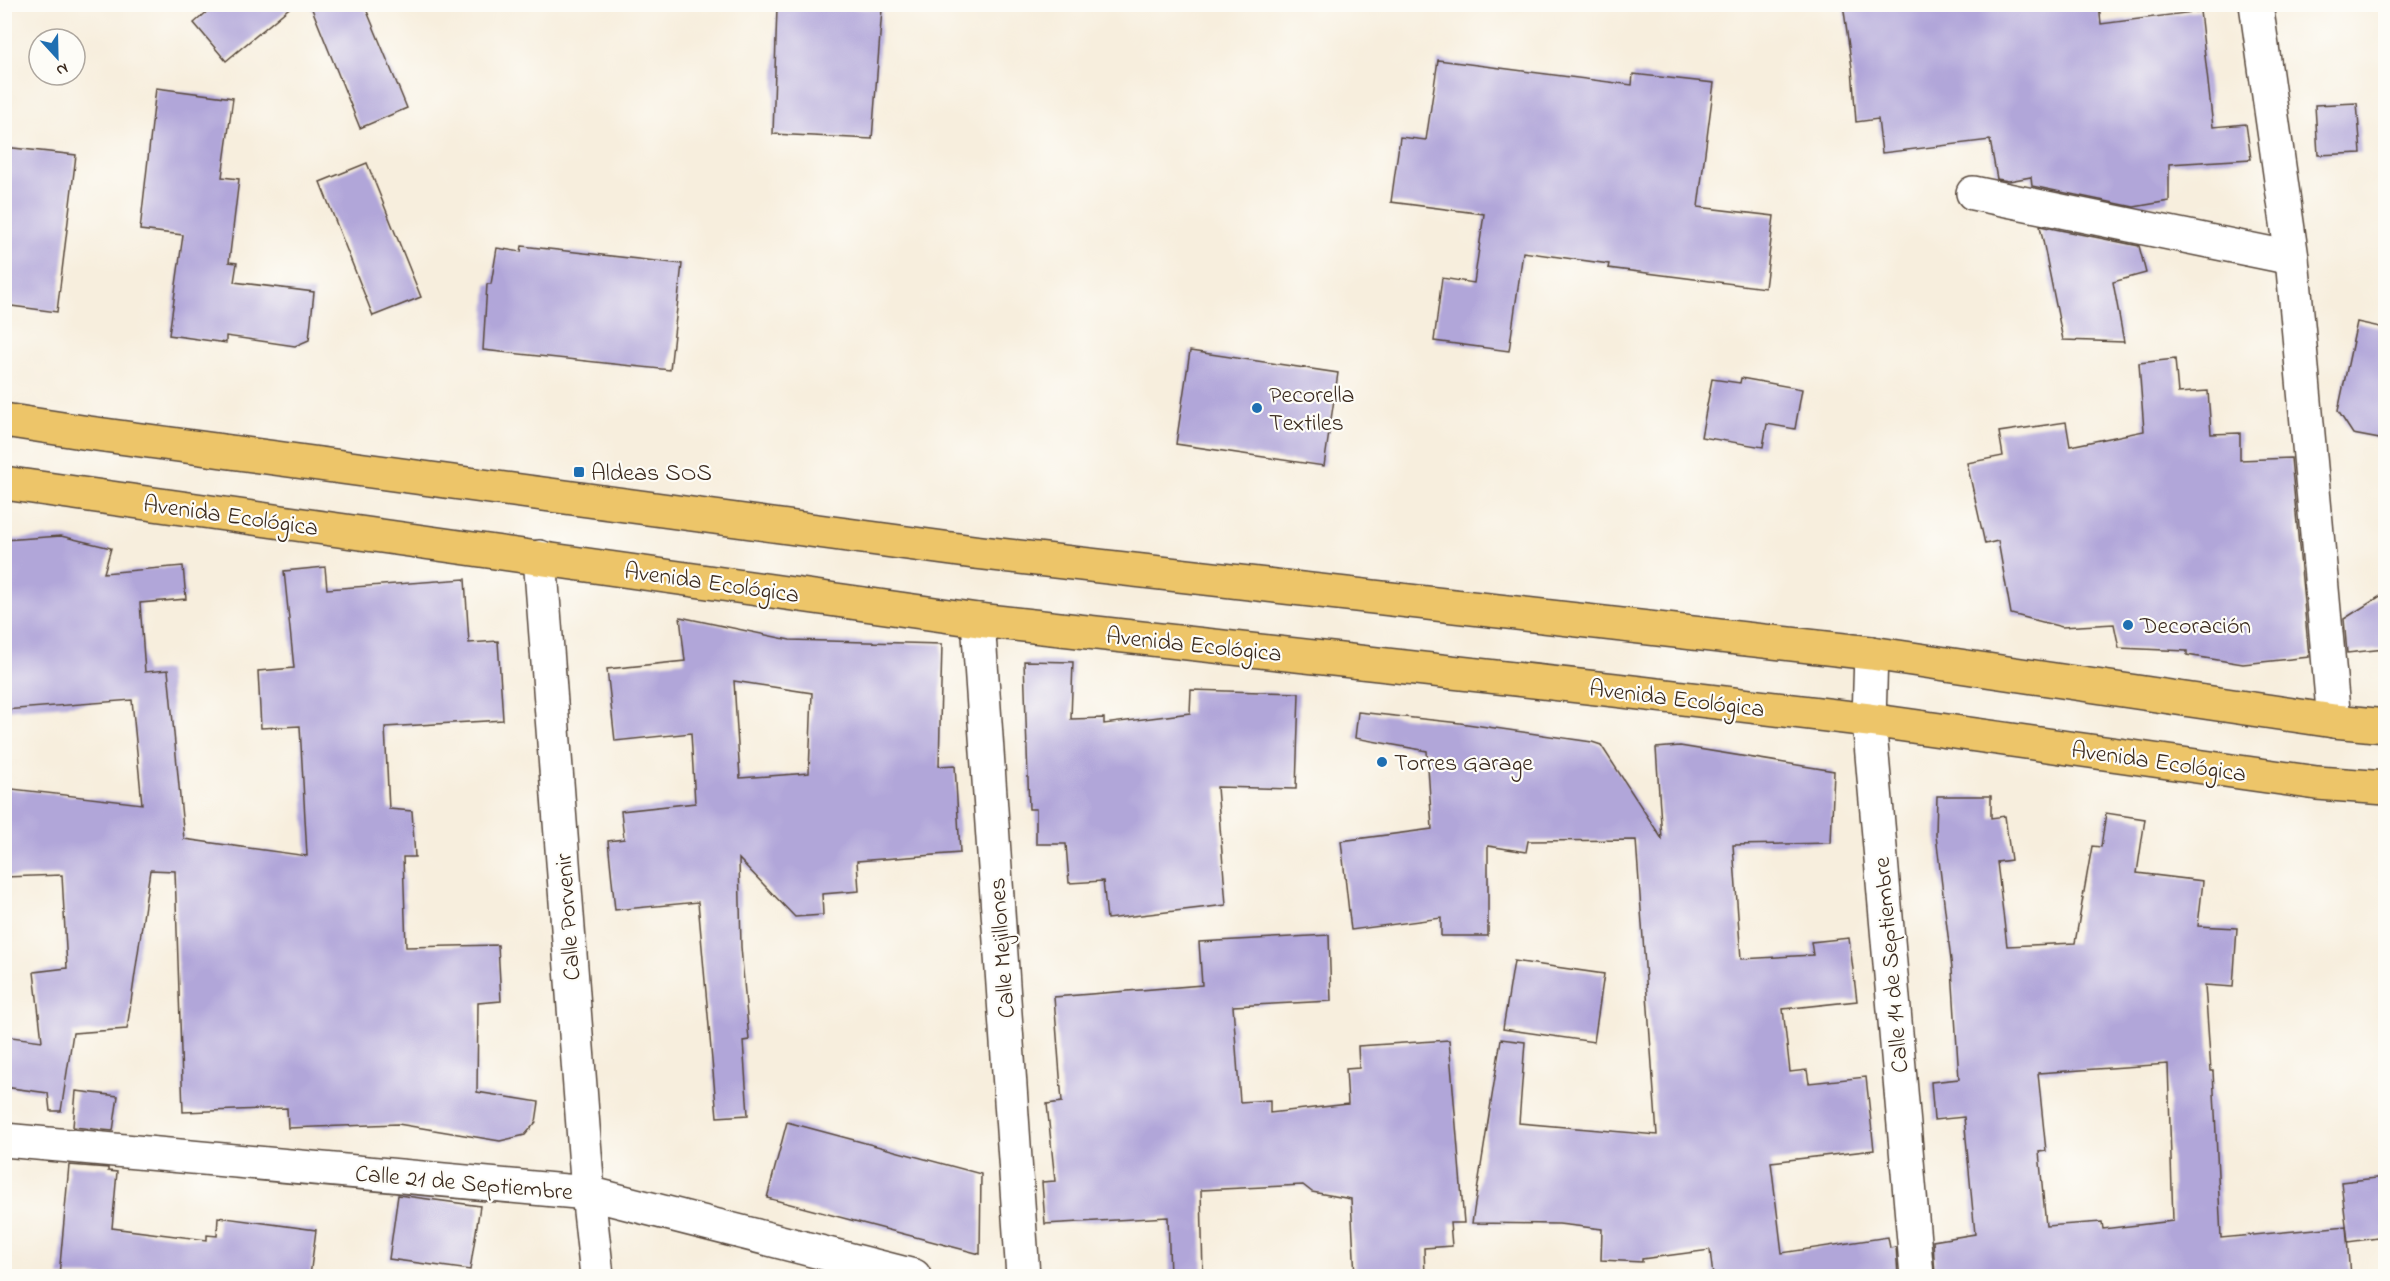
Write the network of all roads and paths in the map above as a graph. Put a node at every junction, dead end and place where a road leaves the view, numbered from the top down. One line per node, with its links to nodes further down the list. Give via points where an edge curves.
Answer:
1 (2256, 4): 3 (street)
2 (1973, 193): 3 (street)
3 (2292, 258): 10 (street)
4 (4, 420): 8 (main road, via 974,552)
5 (4, 483): 6 (main road, Avenida Ecológica)
6 (540, 557): 7 (main road, Avenida Ecológica); 14 (street, Calle Porvenir)
7 (978, 620): 9 (main road, Avenida Ecológica); 17 (street, Calle Mejillones)
8 (1871, 653): 9 (street, Calle 14 de Septiembre); 10 (main road)
9 (1869, 720): 12 (main road, Avenida Ecológica, via 2317,783); 18 (street, Calle 14 de Septiembre)
10 (2334, 721): 11 (main road)
11 (2385, 726)
12 (2385, 788)
13 (4, 1140): 14 (street, Calle 21 de Septiembre)
14 (588, 1193): 15 (street, Calle Porvenir); 16 (street, Calle 21 de Septiembre)
15 (597, 1276)
16 (914, 1276)
17 (1023, 1276)
18 (1917, 1276)

